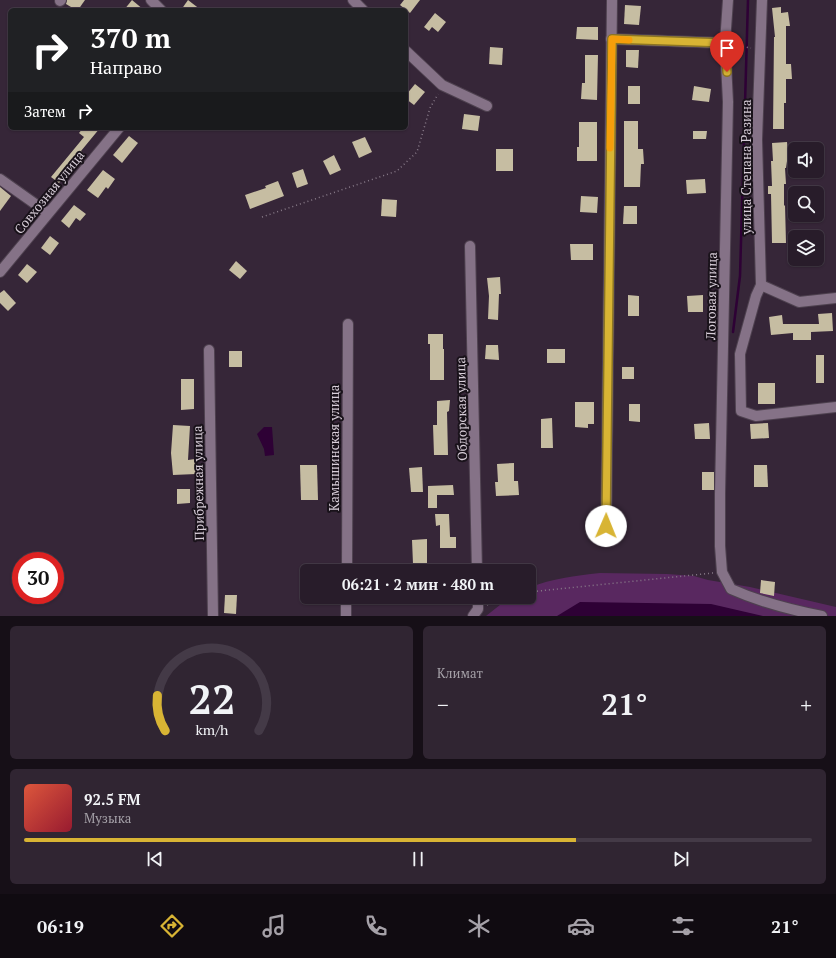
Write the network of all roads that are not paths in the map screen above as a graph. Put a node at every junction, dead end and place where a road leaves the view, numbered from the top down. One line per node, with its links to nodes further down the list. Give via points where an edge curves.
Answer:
1 (151, 0): 6 (street)
2 (353, 0): 7 (street)
3 (612, 0): 8 (street)
4 (728, 0): 9 (street, Логовая улица)
5 (762, 0): 17 (street, улица Степана Разина, via 757,140)
6 (159, 8)
7 (361, 8)
8 (612, 39): 9 (street); 22 (street)
9 (725, 43): 28 (street, Логовая улица, via 728,102 720,494 722,572 731,589 789,609)
10 (408, 53): 11 (street, via 442,85)
11 (487, 106)
12 (117, 130): 14 (street, Совхозная улица)
13 (0, 179): 14 (street)
14 (48, 213): 16 (street, Совхозная улица)
15 (470, 246): 24 (street, Обдорская улица)
16 (0, 272)
17 (761, 285): 18 (street, via 799,302); 21 (street, улица Степана Разина, via 740,354 741,410 756,416)
18 (836, 298)
19 (348, 324): 23 (street, Камышинская улица)
20 (209, 350): 26 (street, Прибрежная улица)
21 (836, 407)
22 (606, 542)
23 (347, 564)
24 (477, 564)
25 (346, 604): 27 (street)
26 (213, 616)
27 (346, 616)
28 (822, 616)

